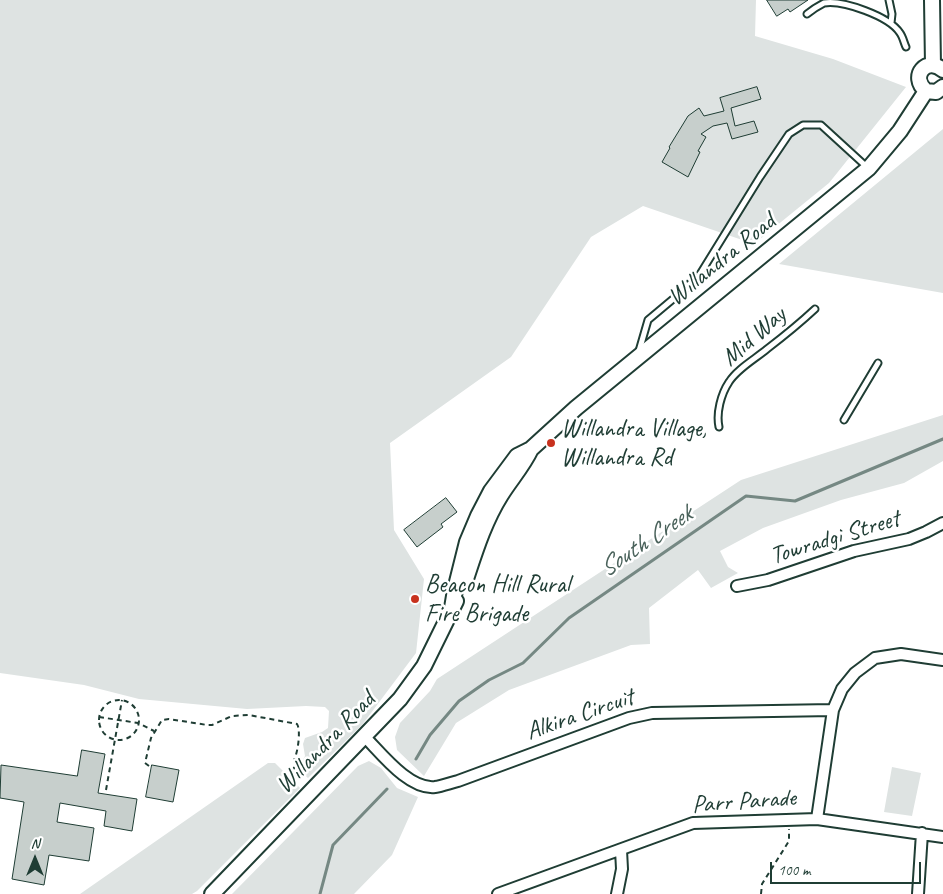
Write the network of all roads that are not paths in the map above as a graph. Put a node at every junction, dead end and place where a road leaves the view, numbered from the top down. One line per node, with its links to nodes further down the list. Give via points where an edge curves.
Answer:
1 (889, 0): 4 (lane)
2 (932, 0): 6 (main road)
3 (807, 14): 4 (lane, via 824,3 838,2 874,12)
4 (891, 23): 5 (lane)
5 (906, 47)
6 (938, 67): 8 (main road, via 924,67 919,74 920,84)
7 (943, 87): 8 (main road, via 936,92)
8 (926, 90): 9 (main road, Willandra Road, via 900,131)
9 (869, 168): 11 (main road, Willandra Road); 11 (lane, via 821,125 803,125 789,134 697,279 648,320)
10 (815, 309): 14 (lane, Mid Way, via 729,381 723,393)
11 (637, 360): 19 (main road, Willandra Road, via 531,449 517,456 491,491 464,551 452,608 424,666 400,699)
12 (878, 363): 13 (lane)
13 (844, 420)
14 (719, 427)
15 (943, 523): 16 (street, Towradgi Street, via 908,538 854,551 768,580)
16 (737, 586)
17 (943, 660): 18 (street, via 901,654 875,658 855,673 842,689)
18 (833, 710): 19 (street, Alkira Circuit, via 652,713 629,718 435,787 422,786 407,778); 20 (street)
19 (364, 736): 24 (main road, Willandra Road)
20 (817, 819): 21 (street, Parr Parade); 23 (street, Parr Parade, via 693,823)
21 (922, 833): 22 (street, Parr Parade); 27 (street)
22 (943, 837)
23 (622, 850): 25 (street, Parr Parade); 26 (street)
24 (212, 894)
25 (498, 894)
26 (617, 894)
27 (918, 894)

